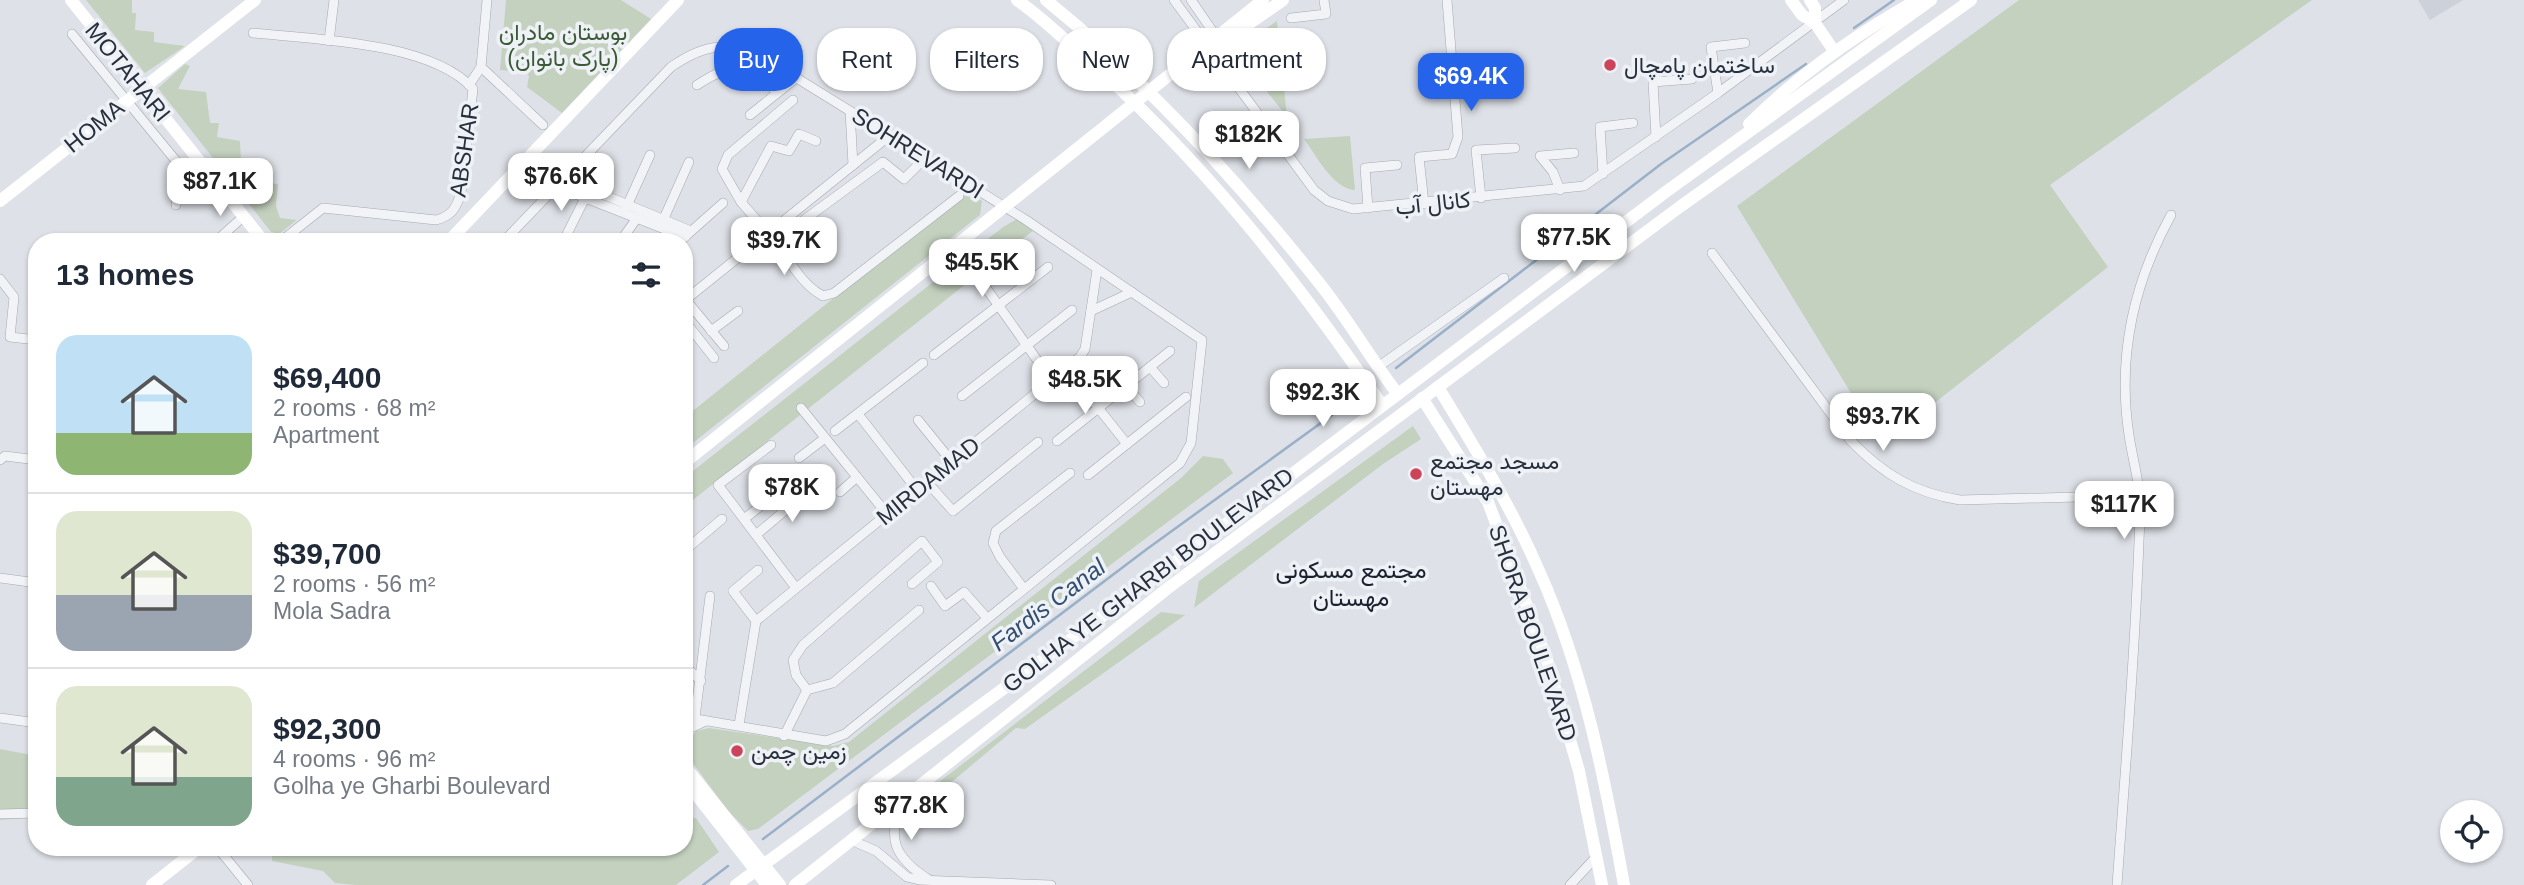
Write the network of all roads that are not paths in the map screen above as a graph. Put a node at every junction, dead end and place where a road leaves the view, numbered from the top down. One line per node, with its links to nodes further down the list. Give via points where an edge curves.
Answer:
1 (71, 0): 38 (main road, MOTAHARI)
2 (255, 0): 38 (main road, HOMA)
3 (334, 0): 28 (street)
4 (486, 0): 32 (street)
5 (678, 0): 84 (main road)
6 (1017, 0): 46 (main road)
7 (1046, 0): 41 (main road)
8 (1174, 0): 22 (street, کانال آب)
9 (1191, 0): 23 (street)
10 (1263, 0): 24 (main road)
11 (1283, 0): 25 (main road)
12 (1325, 0): 20 (street, via 1326,14)
13 (1447, 0): 72 (street, via 1458,137 1452,154 1419,157)
14 (1791, 0): 21 (main road)
15 (1810, 0): 21 (main road)
16 (1843, 0): 21 (street, کانال آب)
17 (1917, 0): 31 (main road)
18 (1931, 0): 55 (main road, GOLHA YE GHARBI BOULEVARD)
19 (1971, 0): 100 (main road, GOLHA YE GHARBI BOULEVARD)
20 (1291, 18)
21 (1815, 23): 31 (main road); 43 (street, کانال آب)
22 (1194, 28)
23 (1213, 28)
24 (1228, 28)
25 (1243, 28)
26 (253, 33): 28 (street, ABSHAR)
27 (72, 34): 44 (street)
28 (329, 41): 36 (street, ABSHAR, via 413,55)
29 (1745, 43): 43 (street, via 1710,47)
30 (714, 48): 63 (street, SOHREVARDI, via 701,48 671,67)
31 (1834, 51): 55 (main road)
32 (481, 67): 36 (street); 50 (street)
33 (1167, 78): 41 (main road)
34 (1692, 79): 52 (street, via 1653,82)
35 (803, 82): 47 (street, SOHREVARDI)
36 (469, 85): 83 (street, ABSHAR, via 473,100 461,193 447,217 436,220 323,208)
37 (697, 85): 42 (street, via 722,70 738,67 754,71)
38 (142, 89): 44 (main road, HOMA); 78 (main road, MOTAHARI)
39 (780, 91): 42 (street)
40 (1240, 91): 75 (street, کانال آب, via 1314,190 1328,201 1353,209)
41 (1149, 92): 46 (main road); 116 (main road, via 1247,193)
42 (777, 93): 48 (street)
43 (1718, 93): 52 (street, کانال آب)
44 (126, 100): 69 (main road, HOMA); 73 (street, via 181,167)
45 (793, 100): 70 (street, via 728,155 722,169)
46 (1136, 102): 74 (main road); 118 (main road, via 1272,254)
47 (850, 111): 51 (street, SOHREVARDI); 60 (street)
48 (750, 115)
49 (1633, 123): 62 (street, via 1600,127)
50 (543, 125)
51 (889, 136): 58 (street, SOHREVARDI); 60 (street)
52 (1656, 137): 62 (street, کانال آب)
53 (816, 141): 70 (street, via 799,134 789,151 771,146)
54 (1515, 148): 68 (street, via 1476,149)
55 (1721, 152): 97 (main road, GOLHA YE GHARBI BOULEVARD)
56 (1574, 153): 65 (street, via 1539,156 1553,172)
57 (650, 155): 76 (street)
58 (925, 158): 66 (street, via 904,179 883,162 785,234 784,253 816,292 823,296 834,293); 74 (street, SOHREVARDI)
59 (689, 162): 80 (street)
60 (853, 165): 90 (street)
61 (1397, 165): 75 (street, via 1364,168)
62 (1603, 174): 65 (street, کانال آب, via 1584,186)
63 (563, 178): 64 (street, SOHREVARDI); 76 (street)
64 (555, 186): 67 (street); 85 (street, SOHREVARDI)
65 (1560, 190): 68 (street, کانال آب)
66 (959, 195)
67 (585, 198): 76 (street); 86 (street)
68 (1481, 198): 72 (street, کانال آب)
69 (0, 201)
70 (741, 202): 90 (street)
71 (723, 203): 89 (street)
72 (1424, 204): 75 (street, کانال آب)
73 (176, 205)
74 (1006, 208): 93 (street, SOHREVARDI); 139 (main road)
75 (1368, 208)
76 (626, 209): 79 (street); 80 (street)
77 (2171, 215): 149 (street, via 2140,280 2127,348 2129,435)
78 (244, 216): 81 (street); 82 (main road, MOTAHARI)
79 (637, 218): 80 (street); 87 (street)
80 (662, 224): 88 (street)
81 (225, 233)
82 (257, 233)
83 (291, 233)
84 (457, 233)
85 (511, 233)
86 (568, 233)
87 (626, 233)
88 (679, 233)
89 (688, 233)
90 (768, 233): 99 (street)
91 (1712, 253): 149 (street, via 1851,441 1874,466 1895,479 1926,493 1960,500 2115,496)
92 (1048, 267): 101 (street)
93 (1097, 270): 98 (street, SOHREVARDI); 105 (street, MIRDAMAD)
94 (979, 278): 101 (street)
95 (1504, 278): 116 (street)
96 (0, 279): 108 (street, via 14,297 10,337)
97 (1548, 280): 100 (main road, via 1563,287); 123 (main road, GOLHA YE GHARBI BOULEVARD)
98 (1132, 292): 105 (street); 166 (street, SOHREVARDI, via 1202,340 1187,454)
99 (693, 294)
100 (1560, 296): 122 (main road, GOLHA YE GHARBI BOULEVARD)
101 (998, 305): 109 (street); 112 (street)
102 (693, 310): 107 (street)
103 (1072, 310): 109 (street)
104 (738, 311): 107 (street)
105 (1091, 311): 117 (street, MIRDAMAD, via 1085,349)
106 (693, 331): 113 (street)
107 (711, 331): 110 (street)
108 (28, 339)
109 (1026, 345): 119 (street); 124 (street)
110 (724, 346)
111 (1170, 351): 115 (street)
112 (934, 355)
113 (714, 358)
114 (923, 363): 131 (street)
115 (1150, 366): 120 (street); 121 (street)
116 (1378, 367): 118 (main road, via 1373,377); 123 (main road)
117 (1067, 369): 119 (street, MIRDAMAD); 130 (street)
118 (1363, 377): 128 (main road)
119 (1052, 381): 143 (street, MIRDAMAD)
120 (1164, 383)
121 (1126, 386): 127 (street); 130 (street)
122 (1438, 387): 126 (main road, GOLHA YE GHARBI BOULEVARD); 202 (main road, SHORA BOULEVARD, via 1503,494 1541,575 1574,668 1605,779)
123 (1397, 393): 128 (main road, GOLHA YE GHARBI BOULEVARD)
124 (962, 396)
125 (1186, 397): 137 (street)
126 (1422, 398): 154 (main road, GOLHA YE GHARBI BOULEVARD); 190 (main road, SHORA BOULEVARD, via 1488,502 1563,711)
127 (1140, 402)
128 (1382, 405): 153 (main road, GOLHA YE GHARBI BOULEVARD)
129 (801, 408): 134 (street)
130 (1098, 408): 135 (street); 137 (street)
131 (858, 414): 133 (street); 151 (street)
132 (918, 420): 143 (street)
133 (835, 431)
134 (825, 438): 140 (street); 147 (street)
135 (1057, 441)
136 (1038, 442): 148 (street, via 953,510)
137 (1128, 444): 146 (street)
138 (771, 445): 157 (street, via 718,485)
139 (693, 456)
140 (799, 458)
141 (28, 459): 142 (street, via 5,456)
142 (0, 460)
143 (951, 462): 148 (street, MIRDAMAD)
144 (1070, 473): 166 (street, via 996,531 993,542 1000,557)
145 (799, 475): 157 (street)
146 (1088, 475)
147 (857, 477): 152 (street); 155 (street)
148 (927, 482): 151 (street, MIRDAMAD)
149 (2141, 488): 203 (street)
150 (809, 490): 158 (street)
151 (917, 490): 155 (street, MIRDAMAD)
152 (840, 492)
153 (1268, 492): 154 (main road, via 1267,501); 191 (main road, GOLHA YE GHARBI BOULEVARD)
154 (1280, 504): 183 (main road, GOLHA YE GHARBI BOULEVARD)
155 (887, 514): 165 (street, MIRDAMAD)
156 (722, 519): 159 (street)
157 (744, 519): 158 (street)
158 (756, 535): 165 (street)
159 (693, 543)
160 (758, 570): 170 (street, via 733,591)
161 (0, 578): 162 (street)
162 (28, 582)
163 (912, 584): 173 (street, via 938,562 922,541 803,645 793,660 796,675)
164 (931, 586): 169 (street, via 946,606 964,592)
165 (796, 588): 170 (street, MIRDAMAD)
166 (1024, 589): 169 (street)
167 (710, 596): 172 (street)
168 (919, 610): 173 (street, via 833,683)
169 (988, 618): 180 (street, via 845,733 826,741)
170 (756, 621): 178 (street)
171 (693, 673): 172 (street)
172 (701, 681): 175 (street)
173 (807, 690): 180 (street)
174 (0, 718): 177 (street)
175 (695, 718): 176 (street)
176 (708, 721): 178 (street); 179 (street)
177 (28, 722)
178 (739, 725): 180 (street)
179 (693, 727)
180 (784, 736)
181 (693, 777): 191 (main road)
182 (693, 790): 187 (main road)
183 (903, 799): 186 (main road, GOLHA YE GHARBI BOULEVARD); 192 (street, via 893,822 897,850 907,866)
184 (28, 813): 185 (street)
185 (0, 814)
186 (853, 841): 192 (street, via 876,851 907,877); 198 (main road, GOLHA YE GHARBI BOULEVARD)
187 (739, 848): 191 (main road); 195 (main road, via 743,866)
188 (189, 856): 193 (main road)
189 (224, 856): 194 (street)
190 (1597, 856): 200 (street); 201 (main road, SHORA BOULEVARD)
191 (760, 867): 195 (main road, GOLHA YE GHARBI BOULEVARD); 196 (main road); 197 (main road)
192 (930, 880): 199 (street)
193 (152, 885)
194 (248, 885)
195 (737, 885)
196 (766, 885)
197 (780, 885)
198 (795, 885)
199 (1051, 885)
200 (1570, 885)
201 (1602, 885)
202 (1624, 885)
203 (2117, 885)

